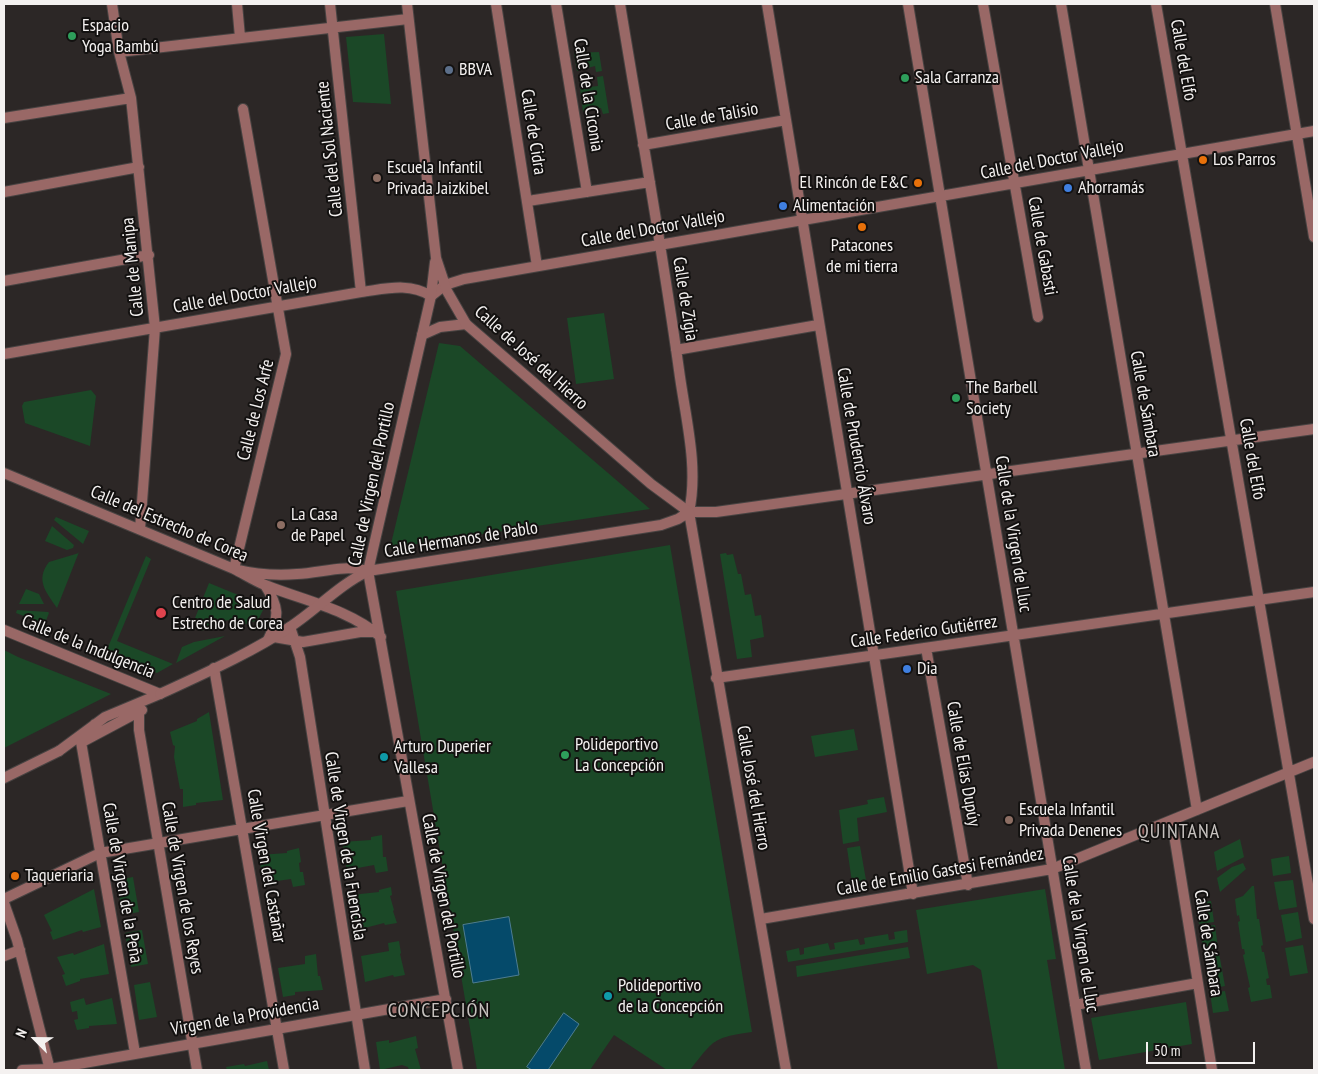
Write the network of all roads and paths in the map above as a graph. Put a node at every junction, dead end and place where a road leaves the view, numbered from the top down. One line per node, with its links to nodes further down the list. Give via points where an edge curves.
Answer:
1 (112, 4): 17 (street, Calle de Manipa)
2 (237, 4): 16 (street)
3 (330, 4): 15 (street, Calle del Sol Naciente)
4 (407, 4): 14 (street, Calle de José del Hierro)
5 (496, 4): 33 (street, Calle de Cidra)
6 (556, 4): 31 (street, Calle de la Ciconia)
7 (620, 4): 24 (street, Calle de Zigia)
8 (767, 4): 21 (street, Calle de Prudencio Álvaro)
9 (908, 4): 32 (street, Calle de la Virgen de Lluc)
10 (983, 4): 29 (street, Calle de Gabasti)
11 (1060, 4): 27 (street, Calle de Sámbara)
12 (1156, 4): 25 (street, Calle del Elfo)
13 (1275, 4): 23 (street)
14 (408, 19): 15 (street); 38 (street, Calle de José del Hierro)
15 (333, 27): 16 (street); 42 (street, Calle del Sol Naciente)
16 (240, 37): 17 (street)
17 (119, 52): 18 (street, Calle de Manipa)
18 (131, 98): 20 (street); 26 (street, Calle de Manipa)
19 (243, 109): 44 (street, Calle de Los Arfe)
20 (4, 118)
21 (786, 120): 24 (street, Calle de Talisio); 34 (street, Calle de Prudencio Álvaro)
22 (1314, 131): 23 (street, Calle del Doctor Vallejo)
23 (1298, 134): 25 (street, Calle del Doctor Vallejo); 35 (street)
24 (643, 145): 28 (street, Calle de Zigia)
25 (1182, 153): 27 (street, Calle del Doctor Vallejo); 53 (street, Calle del Elfo)
26 (139, 167): 30 (street); 37 (street, Calle de Manipa)
27 (1089, 169): 29 (street, Calle del Doctor Vallejo); 54 (street, Calle de Sámbara)
28 (650, 182): 31 (street); 36 (street, Calle de Zigia)
29 (1015, 184): 32 (street, Calle del Doctor Vallejo); 45 (street, Calle de Gabasti)
30 (4, 192)
31 (586, 192): 33 (street)
32 (941, 195): 34 (street, Calle del Doctor Vallejo); 56 (street, Calle de la Virgen de Lluc)
33 (528, 201): 39 (street, Calle de Cidra)
34 (802, 219): 36 (street, Calle del Doctor Vallejo); 47 (street, Calle de Prudencio Álvaro)
35 (1314, 237)
36 (659, 244): 39 (street, Calle del Doctor Vallejo); 50 (street, Calle de Zigia)
37 (149, 254): 40 (street); 48 (street, Calle de Manipa)
38 (436, 258): 41 (street, Calle de José del Hierro); 43 (street, Calle de Virgen del Portillo)
39 (537, 266): 41 (street, Calle del Doctor Vallejo)
40 (4, 281)
41 (445, 285): 43 (street, Calle del Doctor Vallejo); 46 (street, Calle de José del Hierro, via 455,309)
42 (361, 292): 43 (street, Calle del Doctor Vallejo, via 402,286 420,288); 44 (street, Calle del Doctor Vallejo)
43 (431, 296): 49 (street, Calle de Virgen del Portillo)
44 (276, 306): 48 (street, Calle del Doctor Vallejo); 60 (street, Calle de Los Arfe, via 286,354)
45 (1038, 316)
46 (466, 324): 49 (street, via 440,327); 58 (street, Calle de José del Hierro, via 651,484)
47 (818, 325): 50 (street); 57 (street, Calle de Prudencio Álvaro)
48 (155, 328): 51 (street, Calle del Doctor Vallejo); 59 (street, Calle de Manipa)
49 (422, 335): 61 (street, Calle de Virgen del Portillo)
50 (676, 350): 58 (street, Calle de Zigia, via 693,471)
51 (4, 354)
52 (1314, 428): 53 (street)
53 (1232, 440): 54 (street); 64 (street, Calle del Elfo)
54 (1137, 452): 56 (street); 66 (street, Calle de Sámbara)
55 (4, 473): 59 (street, Calle del Estrecho de Corea)
56 (987, 473): 57 (street); 70 (street, Calle de la Virgen de Lluc)
57 (849, 492): 58 (street, via 716,512); 74 (street, Calle de Prudencio Álvaro)
58 (689, 512): 61 (street, Calle Hermanos de Pablo, via 661,525); 76 (street, Calle José del Hierro)
59 (140, 529): 60 (street, Calle del Estrecho de Corea)
60 (234, 569): 61 (street, Calle Hermanos de Pablo, via 255,574 297,574 346,568); 62 (street, Calle del Estrecho de Corea)
61 (368, 571): 65 (street); 69 (street, Calle de Virgen del Portillo)
62 (265, 585): 65 (street, Calle del Estrecho de Corea); 71 (street, via 277,607)
63 (1314, 592): 64 (street, Calle Federico Gutiérrez)
64 (1260, 600): 66 (street, Calle Federico Gutiérrez); 83 (street, Calle del Elfo)
65 (321, 604): 67 (street); 69 (street, Calle del Estrecho de Corea)
66 (1164, 614): 70 (street, Calle Federico Gutiérrez); 86 (street, Calle de Sámbara)
67 (290, 627): 71 (street); 72 (street, Calle de Virgen de la Fuencisla)
68 (4, 630): 77 (street, Calle de la Indulgencia)
69 (378, 634): 72 (street); 85 (street, Calle de Virgen del Portillo)
70 (1013, 635): 73 (street, Calle Federico Gutiérrez); 92 (street, Calle de la Virgen de Lluc)
71 (271, 639): 72 (street); 75 (street)
72 (296, 642): 87 (street, Calle de Virgen de la Fuencisla)
73 (926, 648): 74 (street, Calle Federico Gutiérrez); 93 (street, Calle de Elías Dupúy)
74 (873, 655): 76 (street, Calle Federico Gutiérrez); 94 (street, Calle de Prudencio Álvaro)
75 (214, 668): 77 (street); 89 (street, Calle Virgen del Castañar)
76 (716, 678): 97 (street, Calle José del Hierro)
77 (160, 694): 78 (street); 79 (street, via 105,716)
78 (139, 712): 80 (street); 90 (street, Calle de Virgen de los Reyes, via 137,722)
79 (95, 724): 80 (street); 81 (street)
80 (82, 742): 81 (street); 91 (street, Calle de Virgen de la Peña)
81 (59, 750): 84 (street)
82 (1314, 762): 83 (street, Calle de Emilio Gastesi Fernández)
83 (1289, 771): 86 (street, Calle de Emilio Gastesi Fernández); 98 (street, Calle del Elfo)
84 (4, 778)
85 (408, 801): 87 (street); 102 (street, Calle de Virgen del Portillo)
86 (1197, 810): 88 (street, Calle de Emilio Gastesi Fernández)
87 (324, 816): 89 (street); 104 (street, Calle de Virgen de la Fuencisla)
88 (1172, 822): 92 (street, Calle de Emilio Gastesi Fernández); 101 (street, Calle de Sámbara)
89 (243, 829): 90 (street); 105 (street, Calle Virgen del Castañar)
90 (158, 842): 91 (street); 106 (street, Calle de Virgen de los Reyes)
91 (100, 853): 95 (street); 107 (street, Calle de Virgen de la Peña)
92 (1052, 870): 93 (street, Calle de Emilio Gastesi Fernández); 103 (street, Calle de la Virgen de Lluc)
93 (968, 885): 94 (street, Calle de Emilio Gastesi Fernández)
94 (913, 894): 97 (street, Calle de Emilio Gastesi Fernández)
95 (4, 899)
96 (4, 903): 99 (street)
97 (761, 919): 114 (street, Calle José del Hierro)
98 (1314, 919)
99 (20, 950): 100 (street); 108 (street)
100 (4, 956)
101 (1198, 983): 103 (street); 116 (street, Calle de Sámbara)
102 (446, 999): 104 (street, Virgen de la Providencia); 113 (street, Calle de Virgen del Portillo)
103 (1075, 1005): 115 (street, Calle de la Virgen de Lluc)
104 (356, 1015): 105 (street, Virgen de la Providencia); 112 (street, Calle de Virgen de la Fuencisla)
105 (278, 1028): 106 (street, Virgen de la Providencia); 111 (street, Calle Virgen del Castañar)
106 (192, 1043): 107 (street, Virgen de la Providencia); 110 (street, Calle de Virgen de los Reyes)
107 (135, 1053): 108 (street, Virgen de la Providencia)
108 (50, 1069): 109 (street, Virgen de la Providencia)
109 (22, 1070)
110 (197, 1070)
111 (284, 1070)
112 (365, 1070)
113 (458, 1070)
114 (786, 1070)
115 (1086, 1070)
116 (1212, 1070)

